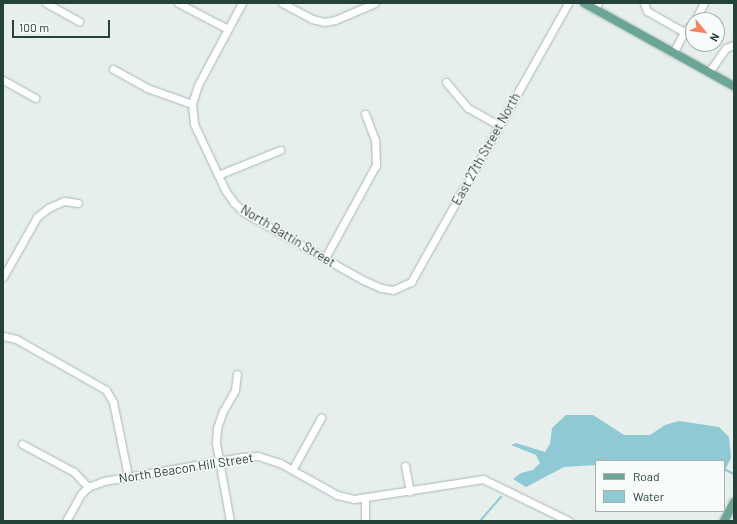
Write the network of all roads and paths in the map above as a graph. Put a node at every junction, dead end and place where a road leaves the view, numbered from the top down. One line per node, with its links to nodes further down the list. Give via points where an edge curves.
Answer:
1 (46, 3): 12 (street)
2 (178, 3): 13 (street)
3 (242, 3): 13 (street)
4 (282, 3): 5 (street, via 324,22)
5 (375, 3)
6 (568, 3): 25 (street, East 27th Street North)
7 (584, 3): 10 (main road)
8 (644, 3): 14 (street, via 647,11)
9 (704, 3): 11 (street)
10 (596, 6): 16 (main road)
11 (699, 12)
12 (78, 21)
13 (228, 29): 23 (street, via 198,85)
14 (684, 32): 16 (street)
15 (734, 45): 18 (street, via 726,48)
16 (673, 53): 18 (main road)
17 (113, 69): 23 (street, via 147,88)
18 (709, 72): 21 (main road)
19 (3, 80): 22 (street)
20 (446, 82): 25 (street, via 468,108)
21 (734, 86)
22 (35, 98)
23 (192, 104): 27 (street, North Battin Street, via 194,124)
24 (365, 114): 29 (street, via 377,152 376,165)
25 (499, 125): 31 (street, East 27th Street North, via 411,282)
26 (280, 150): 27 (street)
27 (218, 175): 29 (street, North Battin Street, via 234,203 246,213)
28 (78, 203): 30 (street, via 64,201 37,216)
29 (325, 258): 31 (street, North Battin Street, via 381,288)
30 (3, 278)
31 (397, 288)
32 (3, 336): 39 (street, via 16,339 106,390 113,402)
33 (237, 374): 36 (street, via 235,390 217,428)
34 (322, 418): 38 (street)
35 (22, 444): 40 (street, via 74,472)
36 (219, 460): 38 (street, North Beacon Hill Street, via 258,456); 39 (street, North Beacon Hill Street); 45 (street)
37 (405, 466): 41 (street)
38 (292, 470): 42 (street, North Beacon Hill Street, via 337,495)
39 (128, 476): 40 (street, North Beacon Hill Street)
40 (88, 487): 44 (street, via 81,494)
41 (410, 492): 42 (street, North Beacon Hill Street); 47 (street, North Beacon Hill Street, via 483,479 494,482)
42 (365, 499): 46 (street)
43 (734, 502): 48 (main road)
44 (66, 521)
45 (230, 521)
46 (365, 521)
47 (569, 521)
48 (724, 521)

